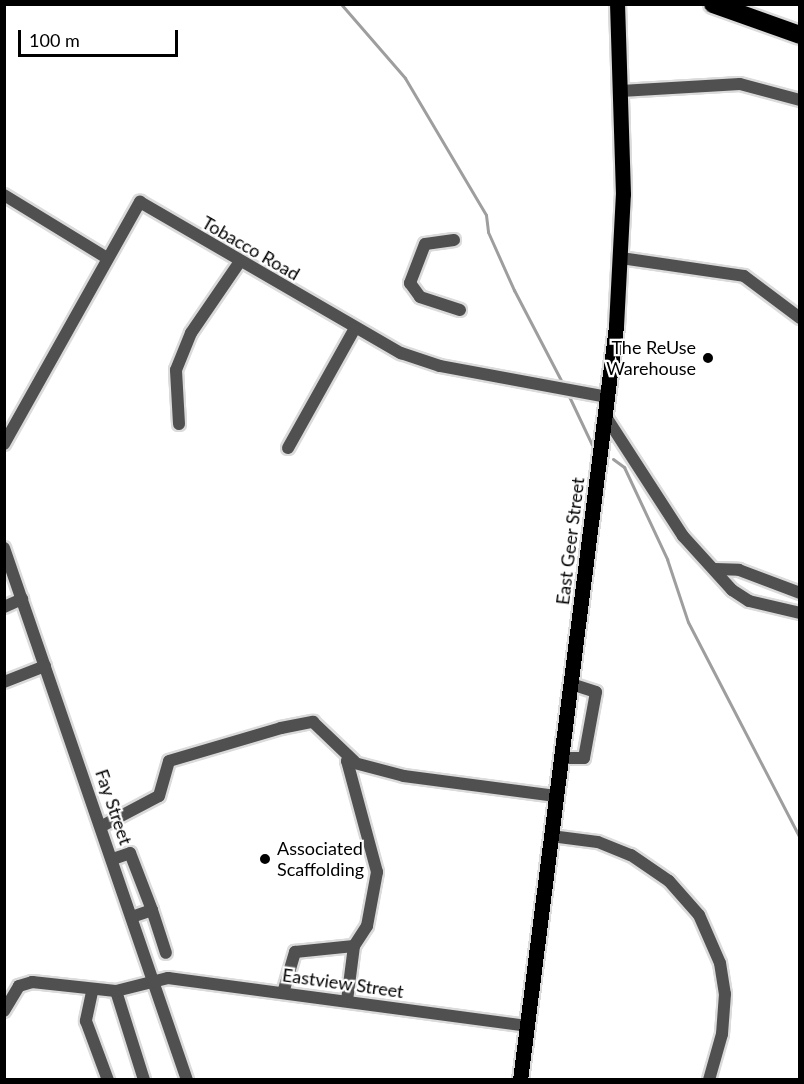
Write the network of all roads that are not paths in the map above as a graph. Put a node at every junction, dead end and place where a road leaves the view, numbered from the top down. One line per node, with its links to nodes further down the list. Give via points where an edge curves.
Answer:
1 (617, 4): 4 (main road, East Geer Street)
2 (713, 4): 3 (highway)
3 (800, 35)
4 (621, 92): 5 (street, via 740,84); 9 (main road, East Geer Street)
5 (800, 100)
6 (4, 195): 8 (street)
7 (454, 240): 11 (street, via 426,244 410,283 420,297)
8 (107, 258): 10 (street, Tobacco Road, via 140,202); 17 (street, Tobacco Road)
9 (621, 258): 12 (street, via 744,276); 14 (main road, East Geer Street)
10 (239, 263): 13 (street, Tobacco Road); 16 (street, via 191,333 176,370)
11 (460, 310)
12 (800, 318)
13 (355, 328): 14 (street, Tobacco Road, via 440,366); 18 (street)
14 (608, 397): 15 (main road, East Geer Street)
15 (606, 417): 20 (street, via 683,536); 27 (main road, East Geer Street)
16 (179, 424)
17 (4, 444)
18 (288, 448)
19 (4, 548): 22 (street, Fay Street)
20 (716, 569): 21 (street, via 739,570); 24 (street, via 749,601)
21 (800, 593)
22 (22, 599): 23 (street); 25 (street, Fay Street)
23 (4, 607)
24 (800, 613)
25 (45, 666): 26 (street); 31 (street, Fay Street)
26 (4, 682)
27 (571, 684): 28 (main road, East Geer Street); 28 (street, via 596,692 584,758)
28 (561, 758): 30 (main road, East Geer Street)
29 (354, 761): 30 (street, via 404,776); 31 (street, via 313,722 281,728 169,761 159,796); 36 (street, via 347,764 377,872 372,909)
30 (556, 796): 32 (main road, East Geer Street)
31 (102, 826): 33 (street, Fay Street)
32 (551, 836): 44 (main road, East Geer Street); 49 (street, via 598,842 631,855 669,881 699,915 720,963 725,994 722,1034)
33 (113, 859): 34 (street, via 130,853); 35 (street, Fay Street)
34 (152, 910): 35 (street); 37 (street)
35 (132, 917): 38 (street, Fay Street)
36 (354, 946): 41 (street, via 295,952); 42 (street)
37 (166, 953)
38 (154, 980): 39 (street); 41 (street, Eastview Street); 47 (street, Fay Street)
39 (116, 991): 40 (street); 46 (street)
40 (92, 992): 43 (street, via 32,982 19,986); 45 (street, via 86,1021)
41 (283, 993): 42 (street, Eastview Street)
42 (347, 1001): 44 (street, Eastview Street)
43 (4, 1011)
44 (527, 1026): 48 (main road, East Geer Street)
45 (108, 1080)
46 (144, 1080)
47 (187, 1080)
48 (520, 1080)
49 (709, 1080)

